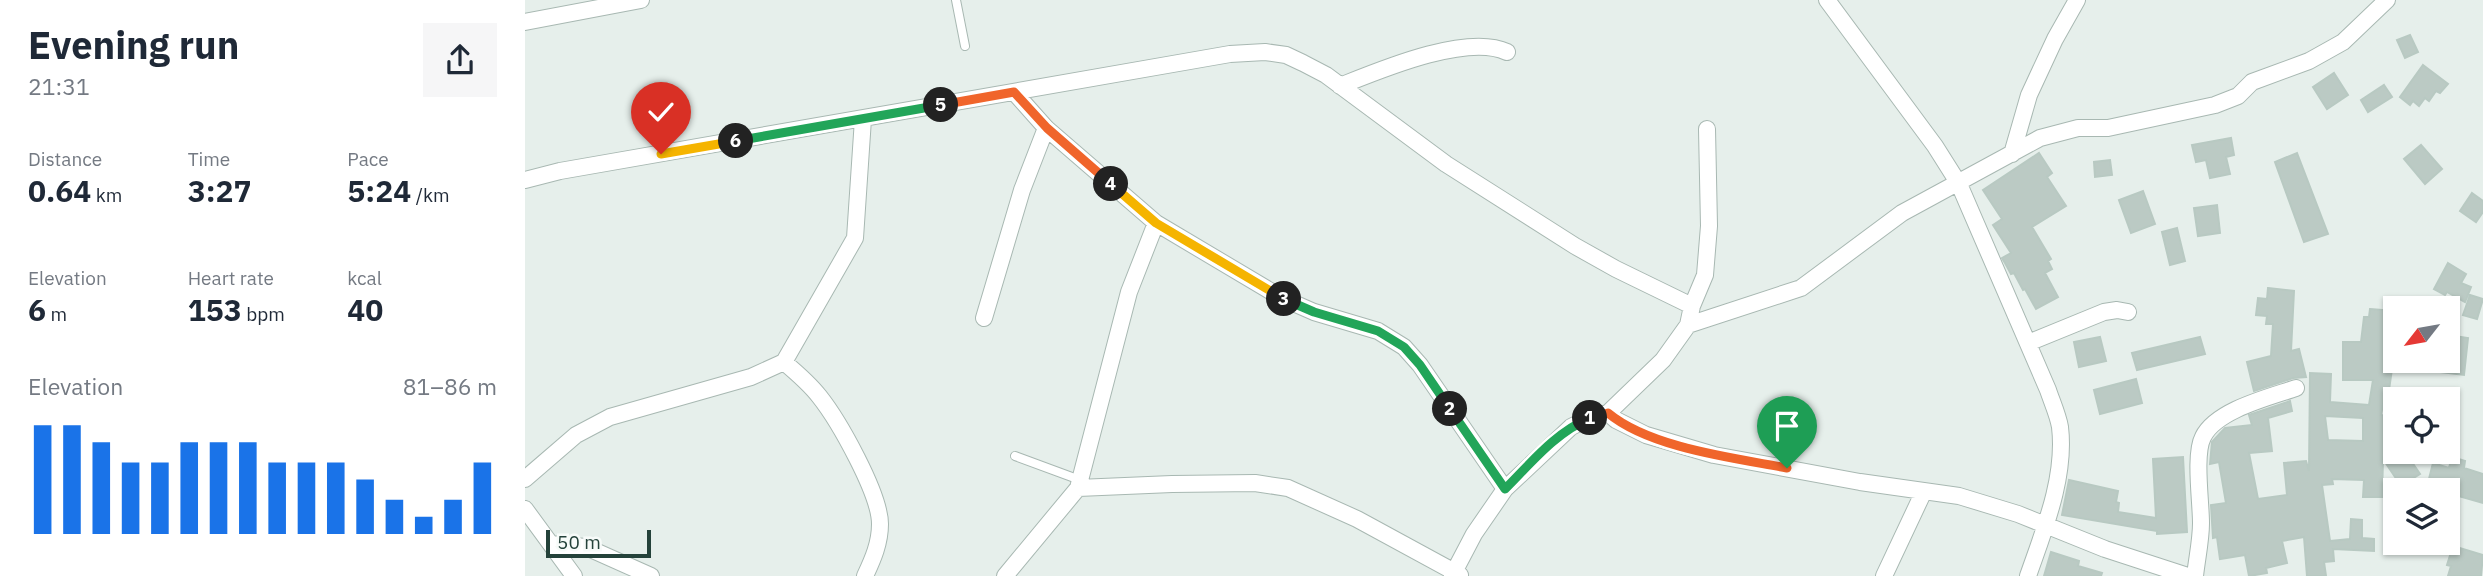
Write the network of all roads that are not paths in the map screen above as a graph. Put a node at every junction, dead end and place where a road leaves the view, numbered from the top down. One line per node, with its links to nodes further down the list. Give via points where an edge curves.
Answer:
1 (955, 0): 7 (lane)
2 (1827, 0): 16 (street)
3 (2077, 0): 14 (street, via 2029,95)
4 (2387, 0): 14 (street, via 2343,42 2309,61 2252,82 2223,103 2108,128 2054,133)
5 (633, 1): 6 (street)
6 (525, 22)
7 (965, 46)
8 (1507, 52): 9 (street, via 1482,46 1422,56)
9 (1340, 86): 10 (street, via 1303,62 1265,52 1230,54); 18 (street, via 1446,164 1575,246)
10 (1014, 92): 11 (street); 12 (street)
11 (863, 119): 15 (street); 23 (street, via 855,238)
12 (1047, 128): 17 (street); 20 (street, via 1022,190)
13 (1707, 129): 18 (street, via 1705,275)
14 (2012, 154): 16 (street)
15 (525, 180)
16 (1959, 184): 21 (street, via 1902,213 1801,288); 22 (street)
17 (1156, 223): 28 (street, via 1129,292); 29 (street, via 1282,298 1378,331 1404,347)
18 (1692, 306): 21 (street)
19 (2128, 312): 22 (street, via 2104,312)
20 (984, 318)
21 (1688, 325): 25 (street, via 1663,360)
22 (2028, 343): 32 (street, via 2060,423 2058,469)
23 (784, 362): 27 (street, via 741,380 610,417 576,435); 37 (street, via 821,399 872,491 880,521 879,544)
24 (2296, 388): 42 (street, via 2247,404 2203,435)
25 (1608, 413): 29 (street, via 1571,427); 30 (street, via 1646,435 1714,455)
26 (1015, 456): 28 (lane)
27 (525, 479)
28 (1079, 484): 34 (street, via 1288,488 1347,514); 38 (street)
29 (1505, 489): 34 (street, via 1474,534)
30 (1924, 491): 32 (street, via 1959,496); 39 (street)
31 (525, 509): 33 (street)
32 (2045, 525): 40 (street); 41 (street)
33 (551, 544): 35 (street); 36 (street, via 586,547)
34 (1456, 575)
35 (574, 576)
36 (651, 576)
37 (865, 576)
38 (1005, 576)
39 (1884, 576)
40 (2028, 576)
41 (2188, 576)
42 (2195, 576)

